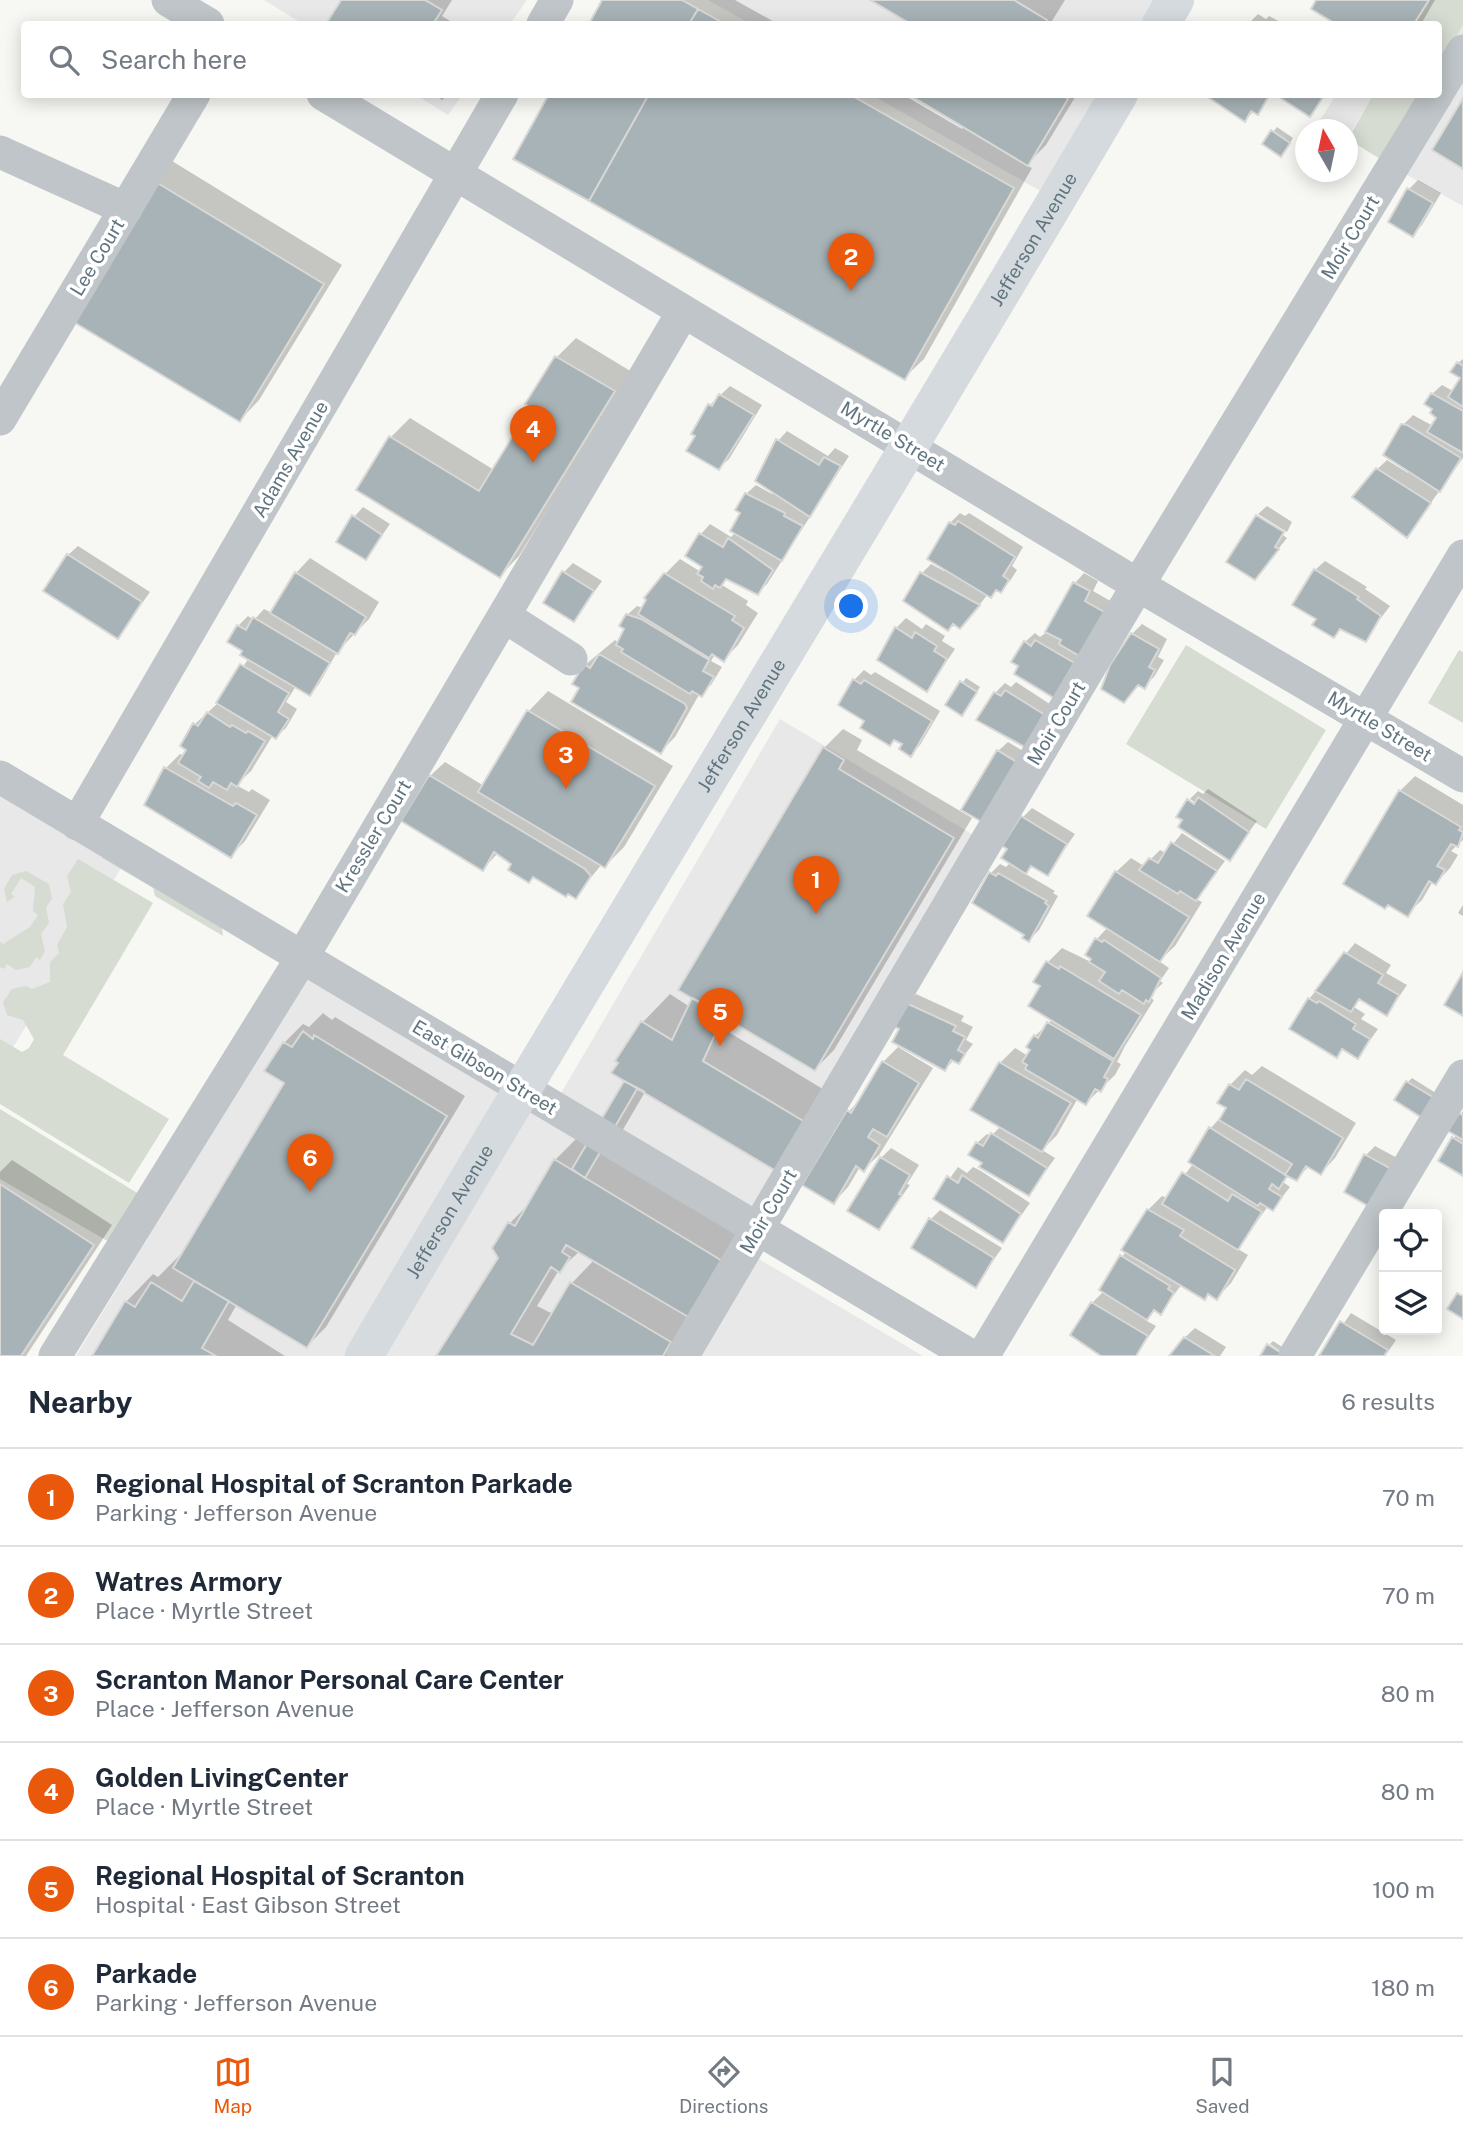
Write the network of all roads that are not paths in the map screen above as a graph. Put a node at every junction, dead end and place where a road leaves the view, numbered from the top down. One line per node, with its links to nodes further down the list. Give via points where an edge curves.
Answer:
1 (167, 0): 4 (street)
2 (557, 0): 5 (street)
3 (1175, 0): 6 (main road)
4 (203, 21)
5 (545, 21)
6 (1163, 21)
7 (1463, 51): 8 (street, Moir Court)
8 (1442, 86)
9 (192, 98): 16 (street, Lee Court)
10 (331, 98): 15 (street, Myrtle Street)
11 (500, 98): 15 (street, Adams Avenue)
12 (1117, 98): 20 (main road, Jefferson Avenue)
13 (1435, 98): 22 (street, Moir Court)
14 (0, 152): 16 (street)
15 (456, 175): 17 (street, Myrtle Street); 28 (street, Adams Avenue)
16 (126, 209): 18 (street, Lee Court)
17 (683, 312): 20 (street, Myrtle Street); 23 (street, Kressler Court)
18 (12, 372): 19 (street, Lee Court)
19 (0, 419)
20 (911, 447): 22 (street, Myrtle Street); 31 (main road, Jefferson Avenue)
21 (1463, 556): 25 (street, Madison Avenue)
22 (1138, 585): 25 (street, Myrtle Street); 32 (street, Moir Court)
23 (504, 616): 24 (street); 29 (street, Kressler Court)
24 (571, 659)
25 (1366, 718): 26 (street, Myrtle Street); 37 (street, Madison Avenue)
26 (1463, 776)
27 (0, 777): 28 (street, East Gibson Street)
28 (77, 824): 29 (street, East Gibson Street)
29 (303, 956): 31 (street, East Gibson Street); 34 (street, Kressler Court)
30 (1463, 1076): 38 (street)
31 (520, 1089): 32 (street, East Gibson Street); 35 (main road, Jefferson Avenue)
32 (756, 1230): 33 (street, Moir Court); 36 (street, East Gibson Street)
33 (683, 1355)
34 (55, 1356)
35 (364, 1356)
36 (971, 1356)
37 (983, 1356)
38 (1295, 1356)

